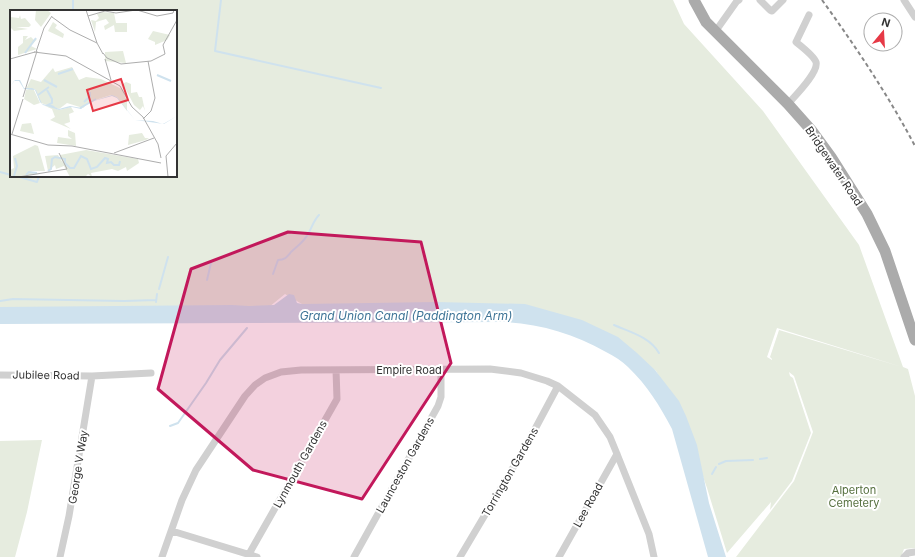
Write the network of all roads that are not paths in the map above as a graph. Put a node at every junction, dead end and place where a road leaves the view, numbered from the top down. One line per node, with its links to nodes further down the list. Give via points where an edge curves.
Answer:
1 (694, 0): 8 (main road, Bridgewater Road, via 706,22)
2 (739, 0): 8 (street)
3 (760, 0): 4 (street, via 772,11)
4 (783, 0)
5 (904, 0): 7 (street)
6 (809, 15): 9 (street, via 796,42 816,60 817,64 806,85)
7 (915, 17)
8 (715, 32): 9 (main road, Bridgewater Road)
9 (788, 104): 10 (main road, Bridgewater Road, via 831,157 867,214 885,251)
10 (915, 340)
11 (336, 370): 12 (street, Empire Road); 18 (street, Empire Road, via 281,372 265,378 252,388 196,470 184,495); 20 (street, Lynmouth Gardens, via 337,399)
12 (441, 370): 16 (street, Empire Road, via 505,370 537,377); 24 (street, Launceston Gardens, via 441,397 438,406)
13 (151, 373): 15 (street, Jubilee Road)
14 (0, 375): 15 (street, Jubilee Road)
15 (92, 376): 21 (street, George V Way, via 72,501)
16 (558, 386): 17 (street, Empire Road, via 595,415 607,431); 25 (street, Torrington Gardens)
17 (617, 454): 26 (street, Lee Road); 27 (street, Empire Road, via 649,534)
18 (172, 531): 20 (street); 22 (street, Empire Road)
19 (915, 552): 28 (street, via 908,552)
20 (249, 554): 23 (street)
21 (60, 557)
22 (162, 557)
23 (258, 557)
24 (354, 557)
25 (460, 557)
26 (559, 557)
27 (654, 557)
28 (904, 557)

